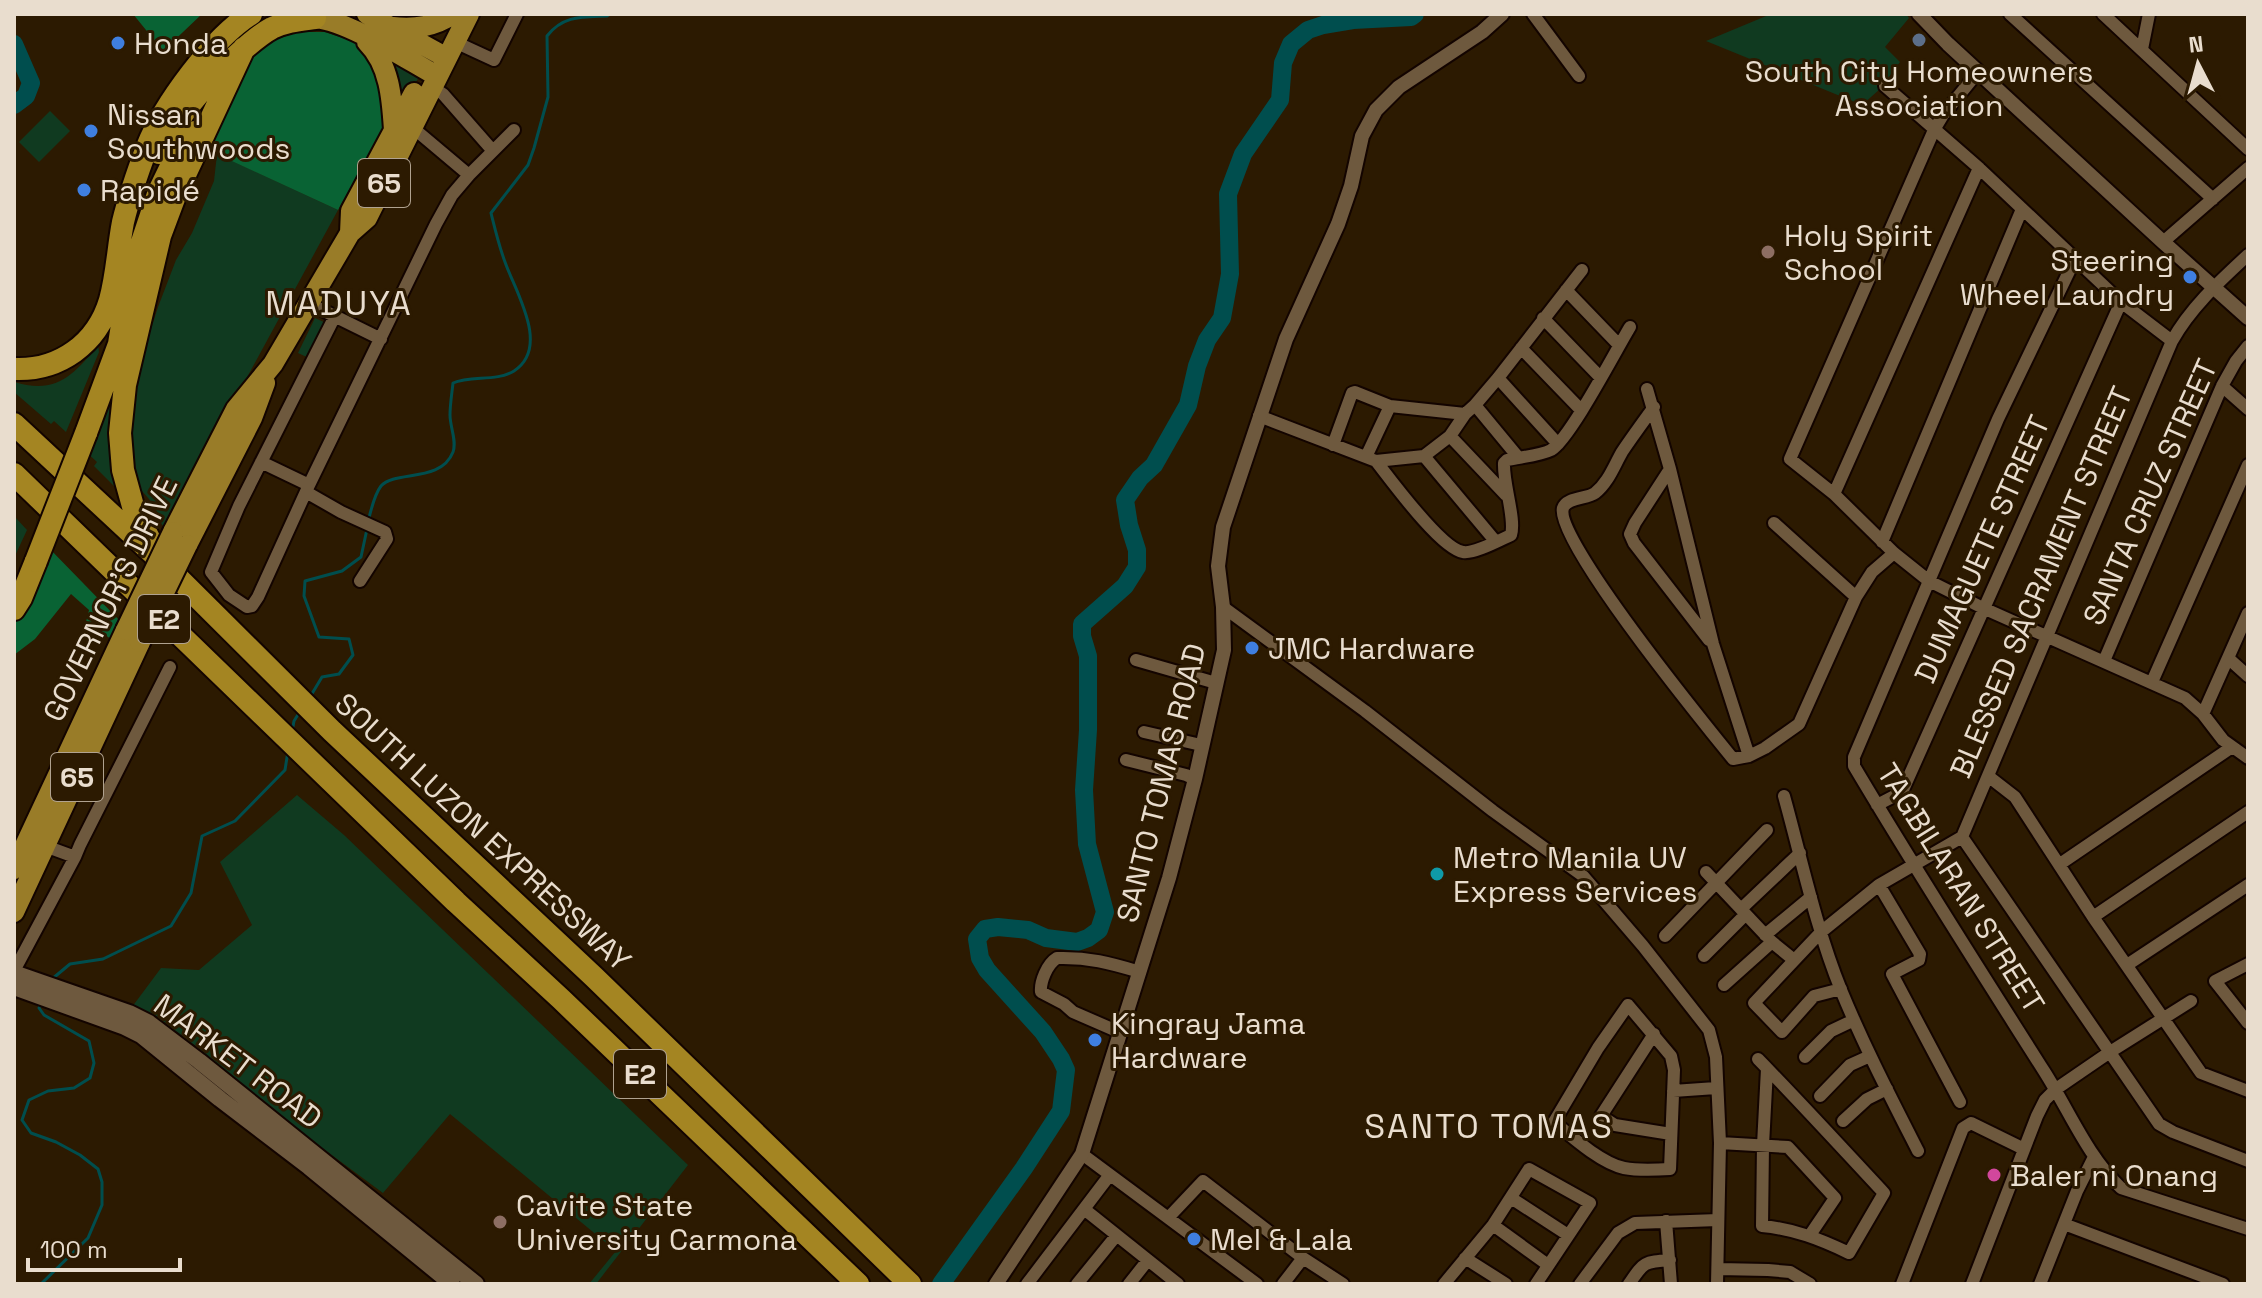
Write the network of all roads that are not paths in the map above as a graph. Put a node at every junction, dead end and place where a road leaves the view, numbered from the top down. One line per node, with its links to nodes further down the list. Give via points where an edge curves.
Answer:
1 (251, 14): 40 (highway, via 213,46 152,136 126,210)
2 (454, 14): 13 (highway, via 424,27); 16 (highway, GOVERNOR'S DRIVE / 65)
3 (469, 14): 16 (highway, GOVERNOR'S DRIVE / 65)
4 (517, 14): 16 (street, via 494,60)
5 (1502, 14): 60 (street, SANTO TOMAS ROAD, via 1399,87 1376,110 1362,136 1338,224 1286,339)
6 (1533, 14): 18 (street)
7 (1919, 14): 17 (street)
8 (2010, 14): 29 (street)
9 (2103, 14): 15 (street)
10 (2149, 14): 15 (street)
11 (315, 18): 12 (highway); 14 (highway, via 271,28)
12 (363, 24): 13 (highway); 16 (highway); 21 (highway)
13 (389, 26): 16 (highway)
14 (244, 48): 20 (highway); 35 (highway, via 199,92 161,150 135,218)
15 (2142, 49): 24 (street)
16 (439, 64): 21 (highway, GOVERNOR'S DRIVE / 65); 25 (street, via 443,94)
17 (1978, 72): 23 (street); 31 (street)
18 (1579, 76)
19 (1885, 86): 23 (street)
20 (219, 105): 35 (highway, via 173,161); 83 (highway, via 160,236 121,411 120,452 127,490)
21 (403, 129): 28 (street); 39 (highway, GOVERNOR'S DRIVE / 65, via 351,211 350,233)
22 (514, 130): 25 (street)
23 (1934, 130): 26 (street); 75 (street, via 1790,459)
24 (2248, 149)
25 (493, 151): 28 (street)
26 (1979, 168): 30 (street); 75 (street)
27 (2248, 168): 29 (street)
28 (469, 175): 45 (street, via 436,224)
29 (2213, 199): 31 (street)
30 (2022, 209): 33 (street); 80 (street)
31 (2163, 242): 36 (street)
32 (2248, 255): 36 (street, BLESSED SACRAMENT STREET)
33 (2075, 259): 38 (street); 86 (street, TAGBILARAN STREET, via 1998,419)
34 (1582, 270): 37 (street)
35 (129, 281): 62 (highway, via 119,344)
36 (2213, 288): 43 (street); 46 (street, BLESSED SACRAMENT STREET)
37 (1566, 290): 42 (street); 47 (street)
38 (2121, 302): 46 (street); 89 (street, DUMAGUETE STREET)
39 (308, 303): 41 (street); 92 (highway, GOVERNOR'S DRIVE / 65, bridge)
40 (107, 309): 50 (highway, via 66,358 46,367); 62 (highway, via 106,339)
41 (335, 316): 45 (street); 69 (street)
42 (1543, 318): 49 (street); 51 (street)
43 (2248, 318)
44 (1630, 327): 47 (street)
45 (381, 339): 73 (street)
46 (2172, 341): 93 (street, BLESSED SACRAMENT STREET)
47 (1619, 345): 51 (street)
48 (2248, 346): 53 (street, SANTA CRUZ STREET)
49 (1521, 348): 52 (street); 59 (street)
50 (14, 369)
51 (1600, 377): 59 (street)
52 (1498, 378): 58 (street); 64 (street)
53 (2222, 386): 57 (street); 97 (street, SANTA CRUZ STREET)
54 (1647, 389): 56 (street)
55 (1390, 406): 58 (street); 65 (street, via 1352,393); 68 (street)
56 (1654, 407): 71 (street); 106 (street, via 1603,485 1568,502 1563,516 1599,583 1674,684 1733,759)
57 (2248, 409)
58 (1470, 410): 63 (street); 67 (street)
59 (1581, 410): 64 (street)
60 (1259, 416): 65 (street); 88 (street, SANTO TOMAS ROAD, via 1223,527 1218,566)
61 (14, 424): 83 (highway, SOUTH LUZON EXPRESSWAY / E2)
62 (80, 428): 82 (highway, bridge)
63 (1450, 436): 66 (street); 76 (street)
64 (1558, 444): 67 (street)
65 (1333, 445): 68 (street)
66 (1424, 456): 68 (street); 79 (street)
67 (1518, 457): 76 (street, via 1504,463)
68 (1371, 459): 79 (street, via 1453,548 1467,553)
69 (261, 462): 73 (street); 73 (street, via 211,572 247,607 258,597)
70 (2248, 465): 100 (street)
71 (1670, 469): 94 (street); 94 (street, via 1630,534)
72 (14, 474): 78 (highway, E2)
73 (307, 489): 85 (street, via 385,532 387,539)
74 (14, 493): 78 (highway)
75 (1834, 494): 80 (street)
76 (1506, 495): 79 (street, via 1513,532)
77 (1774, 523): 87 (street)
78 (77, 534): 188 (highway, E2)
79 (1496, 542)
80 (1882, 542): 81 (street)
81 (1894, 553): 86 (street); 87 (street, via 1872,572)
82 (30, 556): 84 (highway); 90 (highway, via 25,589)
83 (160, 560): 189 (highway, SOUTH LUZON EXPRESSWAY / E2)
84 (14, 578)
85 (360, 581)
86 (1929, 581): 89 (street); 112 (street, TAGBILARAN STREET, via 1854,757)
87 (1856, 597): 106 (street, via 1799,724)
88 (1223, 607): 101 (street, SANTO TOMAS ROAD, via 1224,650); 150 (street, via 1583,876 1709,1030)
89 (1983, 608): 93 (street); 112 (street, DUMAGUETE STREET, via 1902,792)
90 (14, 609)
91 (2248, 613): 95 (street)
92 (133, 636): 116 (highway, GOVERNOR'S DRIVE / 65); 121 (highway, GOVERNOR'S DRIVE / 65)
93 (2046, 636): 97 (street); 109 (street, BLESSED SACRAMENT STREET)
94 (1713, 644): 106 (street)
95 (2228, 658): 99 (street); 102 (street)
96 (1136, 660): 101 (street)
97 (2104, 661): 100 (street)
98 (170, 667): 118 (street)
99 (2248, 676)
100 (2152, 682): 102 (street)
101 (1216, 683): 104 (street, SANTO TOMAS ROAD)
102 (2203, 714): 105 (street)
103 (1144, 732): 104 (street)
104 (1201, 745): 110 (street, SANTO TOMAS ROAD)
105 (2232, 747): 107 (street); 119 (street)
106 (1749, 756)
107 (2248, 758)
108 (1126, 760): 110 (street)
109 (1988, 776): 115 (street, BLESSED SACRAMENT STREET); 119 (street, via 2015,797)
110 (1195, 779): 137 (street, SANTO TOMAS ROAD)
111 (1784, 796): 117 (street)
112 (1877, 805): 120 (street, TAGBILARAN STREET)
113 (2248, 812): 129 (street)
114 (1767, 830): 123 (street)
115 (1962, 837): 120 (street); 147 (street)
116 (45, 846): 118 (street); 127 (highway, GOVERNOR'S DRIVE / 65)
117 (1800, 853): 126 (street); 128 (street)
118 (75, 857): 138 (street)
119 (2060, 864): 129 (street)
120 (1913, 866): 124 (street); 152 (street, TAGBILARAN STREET)
121 (14, 869)
122 (1706, 872): 123 (street)
123 (1716, 881): 128 (street); 131 (street)
124 (1879, 885): 130 (street); 156 (street, via 1920,954 1919,960 1892,974)
125 (2248, 885): 136 (street)
126 (1811, 897): 130 (street); 132 (street)
127 (14, 912)
128 (1743, 912): 132 (street); 133 (street)
129 (2093, 917): 136 (street)
130 (1821, 932): 134 (street); 140 (street)
131 (1665, 936)
132 (1768, 939): 134 (street); 139 (street)
133 (1704, 956)
134 (1794, 960): 140 (street, via 1754,1003 1782,1032 1814,996)
135 (2248, 964): 144 (street, via 2215,981)
136 (2127, 965): 142 (street)
137 (1140, 972): 145 (street, SANTO TOMAS ROAD); 145 (street, via 1081,957 1057,958 1041,985 1041,992 1073,1012)
138 (17, 979): 175 (main road, MARKET ROAD, via 149,1023)
139 (1724, 985)
140 (1841, 989): 143 (street)
141 (2191, 1001): 142 (street)
142 (2164, 1018): 147 (street); 154 (street, via 2201,1073)
143 (1854, 1020): 148 (street); 149 (street, via 1831,1031)
144 (2248, 1023)
145 (1119, 1032): 163 (street, SANTO TOMAS ROAD)
146 (1654, 1034): 153 (street, via 1671,1056); 158 (street, via 1601,1116 1615,1125); 158 (street, via 1628,1005 1554,1122 1622,1168 1670,1169)
147 (2110, 1052): 152 (street); 165 (street, via 2159,1124)
148 (1870, 1056): 151 (street); 155 (street, via 1850,1065)
149 (1805, 1057)
150 (1716, 1088): 153 (street); 159 (street)
151 (1887, 1089): 157 (street); 162 (street)
152 (2056, 1089): 161 (street, via 2045,1100); 164 (street, TAGBILARAN STREET)
153 (1673, 1091): 158 (street)
154 (2248, 1091)
155 (1820, 1096)
156 (1960, 1102)
157 (1843, 1121)
158 (1671, 1134)
159 (1720, 1143): 160 (street); 170 (street)
160 (1763, 1145): 177 (street, via 1762,1226); 177 (street, via 1788,1147 1835,1198); 177 (street, via 1762,1064 1884,1193 1849,1253)
161 (2024, 1149): 205 (street, via 1971,1123 1963,1128); 206 (street)
162 (1918, 1151)
163 (1082, 1154): 166 (street); 190 (street, SANTO TOMAS ROAD)
164 (2094, 1157): 172 (street); 174 (street, TAGBILARAN STREET, via 2121,1188)
165 (2248, 1161)
166 (1109, 1176): 168 (street); 169 (street)
167 (1511, 1198): 173 (street); 176 (street); 176 (street, via 1529,1169 1590,1203)
168 (1084, 1209): 178 (street); 191 (street)
169 (1168, 1218): 179 (street, via 1203,1181); 195 (street)
170 (1718, 1220): 171 (street); 184 (street)
171 (1666, 1221): 182 (street); 200 (street, via 1635,1223 1618,1233)
172 (2064, 1224): 207 (street); 208 (street)
173 (1493, 1225): 180 (street); 183 (street)
174 (2248, 1229)
175 (402, 1235): 186 (main road); 187 (main road)
176 (1568, 1235): 183 (street)
177 (1810, 1235)
178 (1116, 1236): 181 (street); 192 (street)
179 (1303, 1258): 196 (street); 197 (street)
180 (1465, 1258): 185 (street); 198 (street)
181 (1148, 1260): 193 (street); 194 (street)
182 (1670, 1260): 201 (street, via 1641,1266); 202 (street)
183 (1548, 1265): 199 (street)
184 (1718, 1269): 203 (street); 204 (street, via 1790,1272)
185 (1446, 1283)
186 (452, 1284)
187 (476, 1284)
188 (858, 1284)
189 (910, 1284)
190 (996, 1284)
191 (1027, 1284)
192 (1077, 1284)
193 (1129, 1284)
194 (1178, 1284)
195 (1257, 1284)
196 (1283, 1284)
197 (1343, 1284)
198 (1506, 1284)
199 (1536, 1284)
200 (1580, 1284)
201 (1629, 1284)
202 (1671, 1284)
203 (1717, 1284)
204 (1810, 1284)
205 (1902, 1284)
206 (1972, 1284)
207 (2041, 1284)
208 (2223, 1284)

